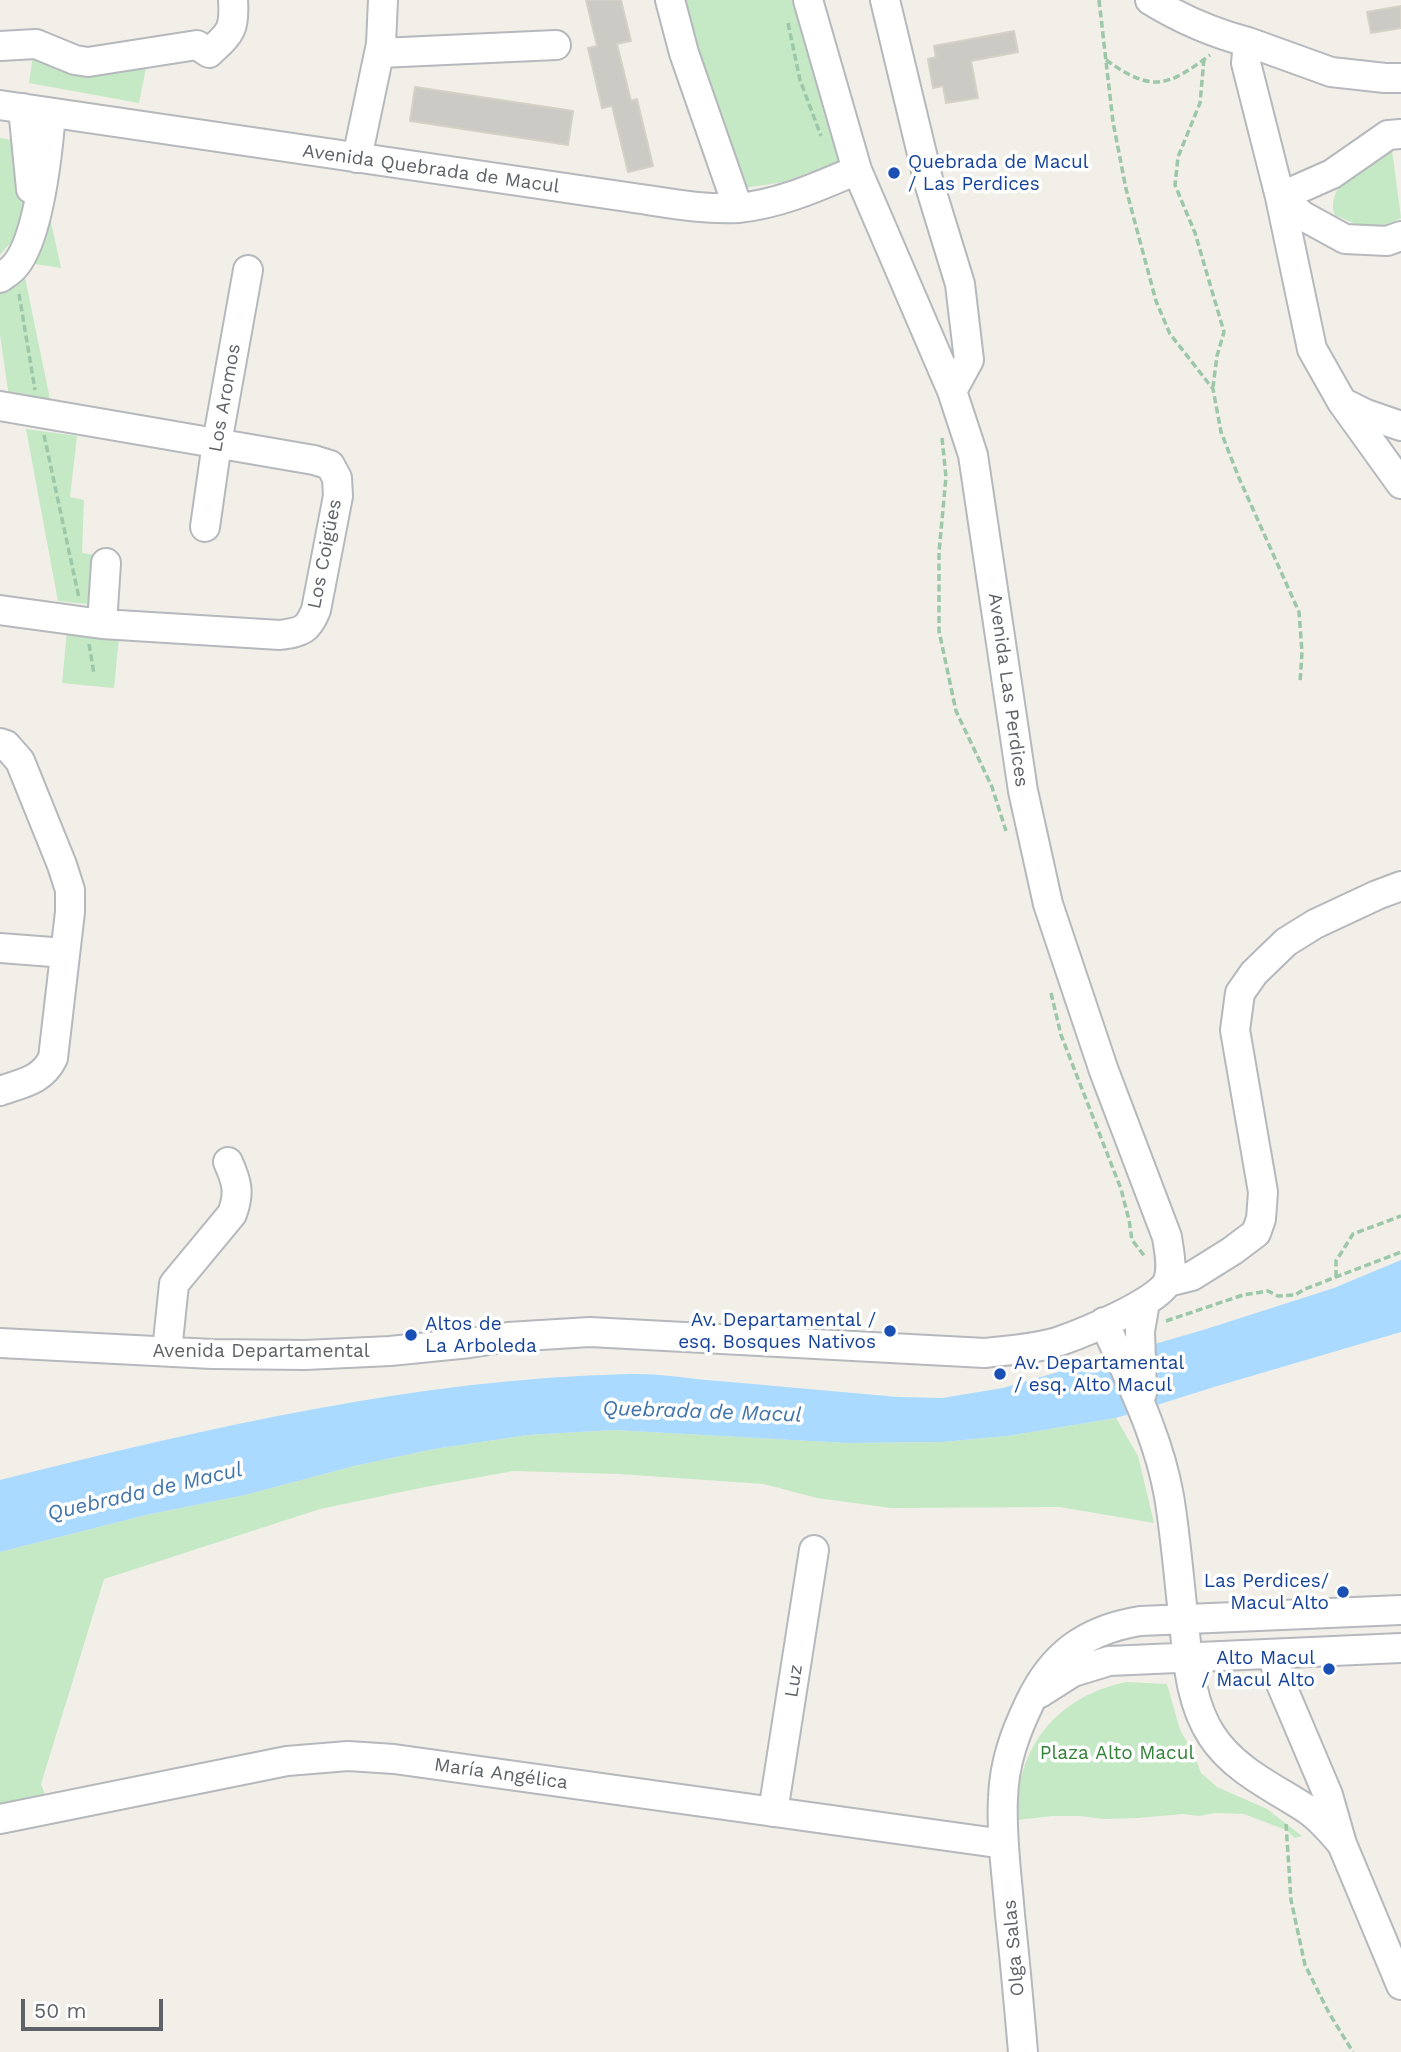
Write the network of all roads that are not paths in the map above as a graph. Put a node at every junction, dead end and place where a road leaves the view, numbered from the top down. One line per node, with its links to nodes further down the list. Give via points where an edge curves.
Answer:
1 (233, 0): 9 (street, via 232,28 209,53 197,45 88,62 36,44)
2 (383, 0): 10 (street)
3 (670, 0): 18 (street)
4 (884, 0): 23 (street, via 929,183 960,284 969,360)
5 (1150, 0): 7 (street)
6 (797, 7): 16 (street, Avenida Las Perdices)
7 (1235, 39): 11 (street, via 1331,72); 17 (street, via 1246,63)
8 (556, 45): 10 (street)
9 (0, 46)
10 (380, 53): 15 (street)
11 (1401, 78)
12 (11, 107): 13 (street, Avenida Quebrada de Macul); 19 (street)
13 (51, 113): 15 (street, Avenida Quebrada de Macul); 19 (street)
14 (1401, 134): 17 (street, via 1388,135 1332,174)
15 (357, 158): 18 (street, Avenida Quebrada de Macul, via 681,205)
16 (858, 170): 18 (street, Avenida Quebrada de Macul, via 807,191); 23 (street, Avenida Las Perdices)
17 (1280, 197): 20 (street, via 1303,216 1346,239 1387,241); 24 (street, via 1312,349)
18 (738, 208)
19 (34, 223): 22 (street, via 26,248)
20 (1401, 236)
21 (248, 270): 27 (street, Los Aromos)
22 (7, 273)
23 (952, 391): 39 (street, Avenida Las Perdices, via 973,455 1023,791 1048,904 1167,1237 1170,1266)
24 (1342, 402): 26 (street); 28 (street)
25 (0, 406): 27 (street, Los Coigües)
26 (1401, 426)
27 (217, 443): 29 (street, Los Aromos); 32 (street, Los Coigües, via 314,460 330,465 337,478 338,496 310,624 298,633 281,635)
28 (1401, 484)
29 (205, 527)
30 (106, 563): 32 (street)
31 (0, 610): 32 (street, Los Coigües)
32 (93, 623)
33 (3, 744): 36 (street, via 20,761 70,890)
34 (1401, 886): 39 (street, via 1315,923 1286,942 1240,993 1235,1030 1263,1192 1261,1219 1256,1233 1233,1251)
35 (0, 948): 36 (street)
36 (65, 953): 37 (street, via 53,1058 39,1077)
37 (0, 1091)
38 (228, 1163): 43 (street, via 237,1181 236,1202 232,1214 174,1284)
39 (1157, 1292): 40 (street); 41 (street, Avenida Las Perdices)
40 (1104, 1322): 41 (street); 43 (street, Avenida Departamental, via 1059,1341 985,1353 590,1332 347,1353)
41 (1132, 1341): 46 (street, via 1145,1414 1169,1498)
42 (0, 1343): 43 (street, Avenida Departamental)
43 (167, 1351)
44 (814, 1550): 51 (street, Luz)
45 (1401, 1610): 46 (street, Olga Salas)
46 (1183, 1618): 49 (street); 50 (street, Olga Salas, via 1125,1623 1093,1635 1054,1662)
47 (1401, 1648): 48 (street)
48 (1272, 1654): 49 (street); 54 (street, via 1280,1684 1328,1795)
49 (1188, 1658): 50 (street, via 1129,1658 1090,1665 1058,1680); 54 (street, via 1196,1701 1211,1736 1229,1756 1325,1824)
50 (1030, 1702): 53 (street, Olga Salas, via 1013,1739 1004,1777)
51 (773, 1812): 52 (street, María Angélica, via 348,1756 287,1761); 53 (street, María Angélica)
52 (0, 1819)
53 (1004, 1844): 56 (street, Olga Salas)
54 (1342, 1844): 55 (street)
55 (1401, 1985)
56 (1023, 2052)

